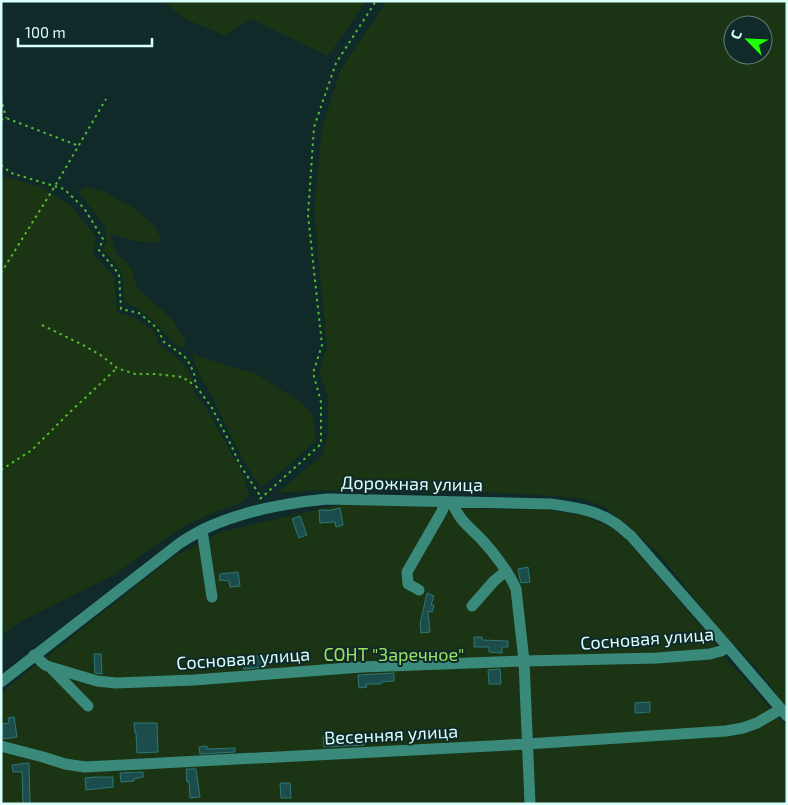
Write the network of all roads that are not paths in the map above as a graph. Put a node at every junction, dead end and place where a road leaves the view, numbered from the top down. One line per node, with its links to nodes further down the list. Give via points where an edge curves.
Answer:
1 (449, 502): 2 (street, Дорожная улица, via 327,499 300,502 243,514); 3 (street); 4 (street, via 407,572 408,584); 7 (street, Дорожная улица, via 578,507 615,522)
2 (202, 530): 5 (street); 8 (street, Дорожная улица, via 180,543)
3 (506, 571): 6 (street); 9 (street, via 516,589)
4 (419, 590)
5 (212, 597)
6 (472, 606)
7 (728, 647): 9 (street, Сосновая улица, via 710,654 657,658); 13 (street, Дорожная улица)
8 (34, 655): 10 (street, Сосновая улица); 11 (street, Дорожная улица)
9 (524, 662): 10 (street, Сосновая улица, via 362,667 116,683 97,682); 14 (street)
10 (50, 667): 12 (street)
11 (1, 682)
12 (88, 706)
13 (784, 713): 14 (street, Весенняя улица, via 757,724 726,731)
14 (527, 744): 15 (street, Весенняя улица, via 85,767); 16 (street)
15 (1, 746)
16 (530, 804)

